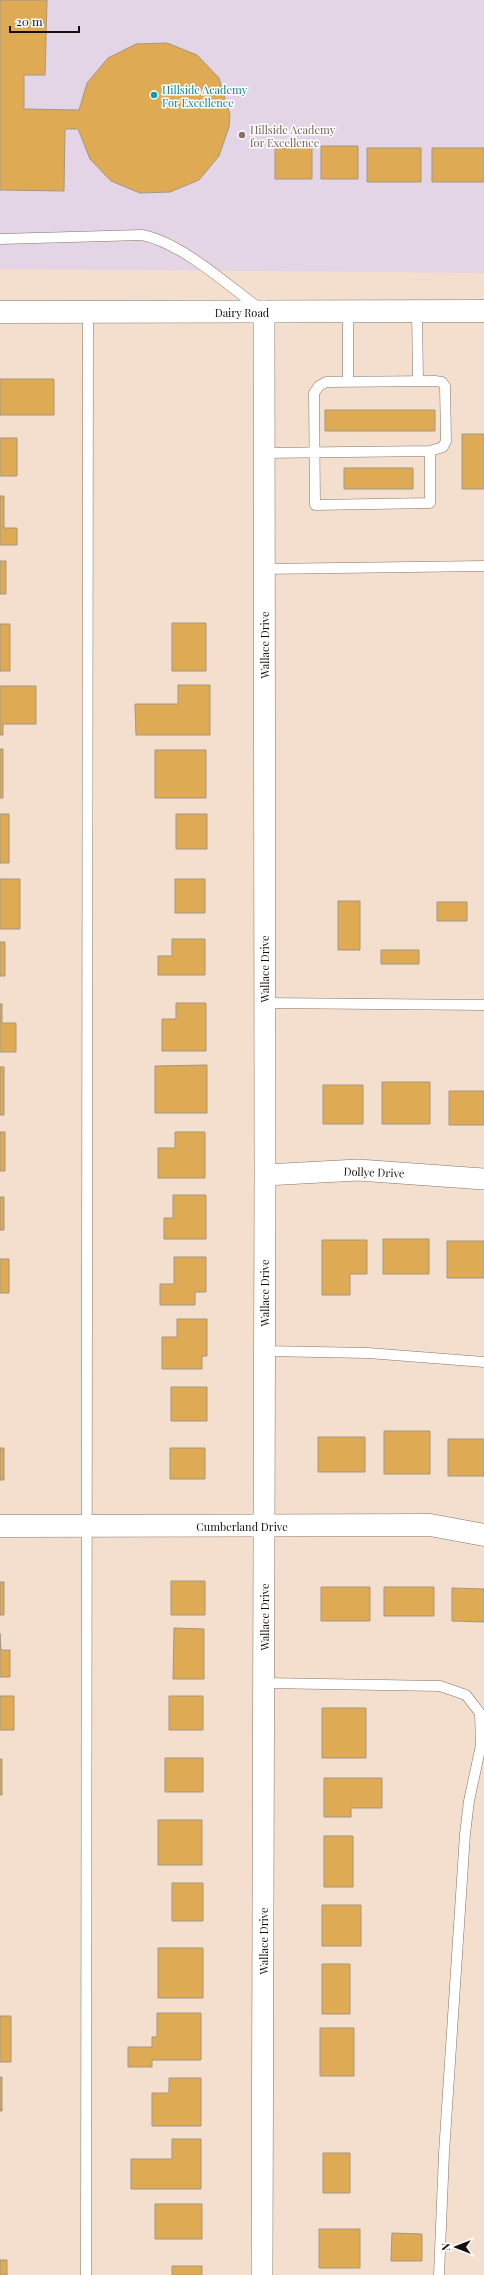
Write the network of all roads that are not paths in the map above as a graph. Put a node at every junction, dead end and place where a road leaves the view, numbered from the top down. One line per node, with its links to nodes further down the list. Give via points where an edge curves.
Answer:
1 (0, 239): 7 (lane, via 142,235 159,238)
2 (348, 311): 3 (street, Dairy Road); 7 (street, Dairy Road); 9 (lane)
3 (416, 311): 4 (street, Dairy Road); 8 (lane)
4 (484, 311)
5 (0, 312): 6 (street, Dairy Road)
6 (88, 312): 7 (street, Dairy Road); 22 (lane)
7 (264, 312): 12 (street, Wallace Drive)
8 (418, 381): 9 (lane); 10 (lane, via 442,382 445,386 446,442 443,447)
9 (348, 382): 11 (lane, via 326,382 314,393)
10 (430, 451): 11 (lane); 11 (lane, via 430,503 315,505)
11 (315, 452): 12 (lane)
12 (264, 453): 14 (street, Wallace Drive)
13 (484, 566): 14 (lane)
14 (264, 568): 15 (street, Wallace Drive)
15 (264, 1003): 16 (lane); 17 (street, Wallace Drive)
16 (484, 1005)
17 (265, 1175): 18 (street, Dollye Drive, via 358,1170); 19 (street, Wallace Drive)
18 (484, 1179)
19 (264, 1351): 20 (lane, via 368,1353); 23 (street, Wallace Drive)
20 (484, 1362)
21 (0, 1526): 22 (street, Cumberland Drive)
22 (87, 1526): 23 (street, Cumberland Drive); 26 (lane)
23 (264, 1526): 24 (street, Cumberland Drive, via 430,1526); 25 (street, Wallace Drive)
24 (484, 1535)
25 (264, 1683): 27 (street, Wallace Drive); 28 (lane, via 440,1686 466,1695 480,1713 481,1744 465,1834 444,2153)
26 (86, 2275)
27 (262, 2275)
28 (439, 2275)

